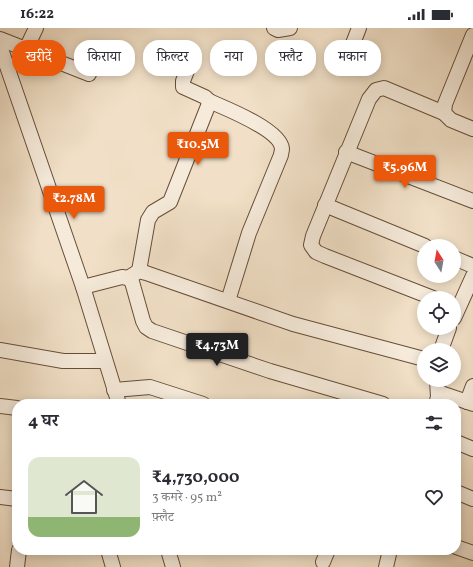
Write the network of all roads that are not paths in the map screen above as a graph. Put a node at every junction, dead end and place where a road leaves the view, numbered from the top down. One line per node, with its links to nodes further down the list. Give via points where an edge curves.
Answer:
1 (36, 28): 7 (street)
2 (274, 28): 3 (street)
3 (290, 28)
4 (358, 28): 8 (street)
5 (473, 36): 13 (street, via 445,104)
6 (0, 39): 9 (street)
7 (30, 40)
8 (354, 40)
9 (12, 44)
10 (0, 46): 23 (street)
11 (185, 76): 12 (street, via 183,87)
12 (209, 101): 21 (street, via 170,202 153,212 148,220); 26 (street, via 262,126 279,141 282,148 249,233)
13 (444, 113): 14 (street, via 451,120); 15 (street, via 384,88 376,90 369,98)
14 (473, 129)
15 (346, 152): 16 (street); 17 (street)
16 (473, 201)
17 (325, 204): 18 (street); 24 (street, via 311,245 316,252)
18 (417, 243)
19 (461, 261): 20 (street)
20 (473, 266)
21 (133, 274): 23 (street); 26 (street); 35 (street, via 132,282 146,328 270,371)
22 (473, 276): 25 (street)
23 (83, 287): 29 (street)
24 (417, 292)
25 (461, 300)
26 (228, 301): 28 (street, via 293,324)
27 (0, 350): 29 (street, via 63,361)
28 (417, 357)
29 (105, 361): 31 (street)
30 (473, 386): 37 (street)
31 (114, 390): 33 (street); 34 (street, via 150,387)
32 (437, 392): 36 (street)
33 (117, 399)
34 (187, 399)
35 (366, 399)
36 (458, 399)
37 (470, 403)
38 (0, 406): 39 (street)
39 (12, 407)
40 (461, 444): 41 (street)
41 (473, 449)
42 (461, 494): 45 (street)
43 (0, 497): 44 (street)
44 (12, 498)
45 (473, 499)
46 (461, 549): 47 (street)
47 (473, 553)
48 (19, 555): 52 (street)
49 (109, 555): 53 (street)
50 (169, 555): 54 (street)
51 (389, 555): 55 (street)
52 (17, 567)
53 (113, 567)
54 (173, 567)
55 (386, 567)

